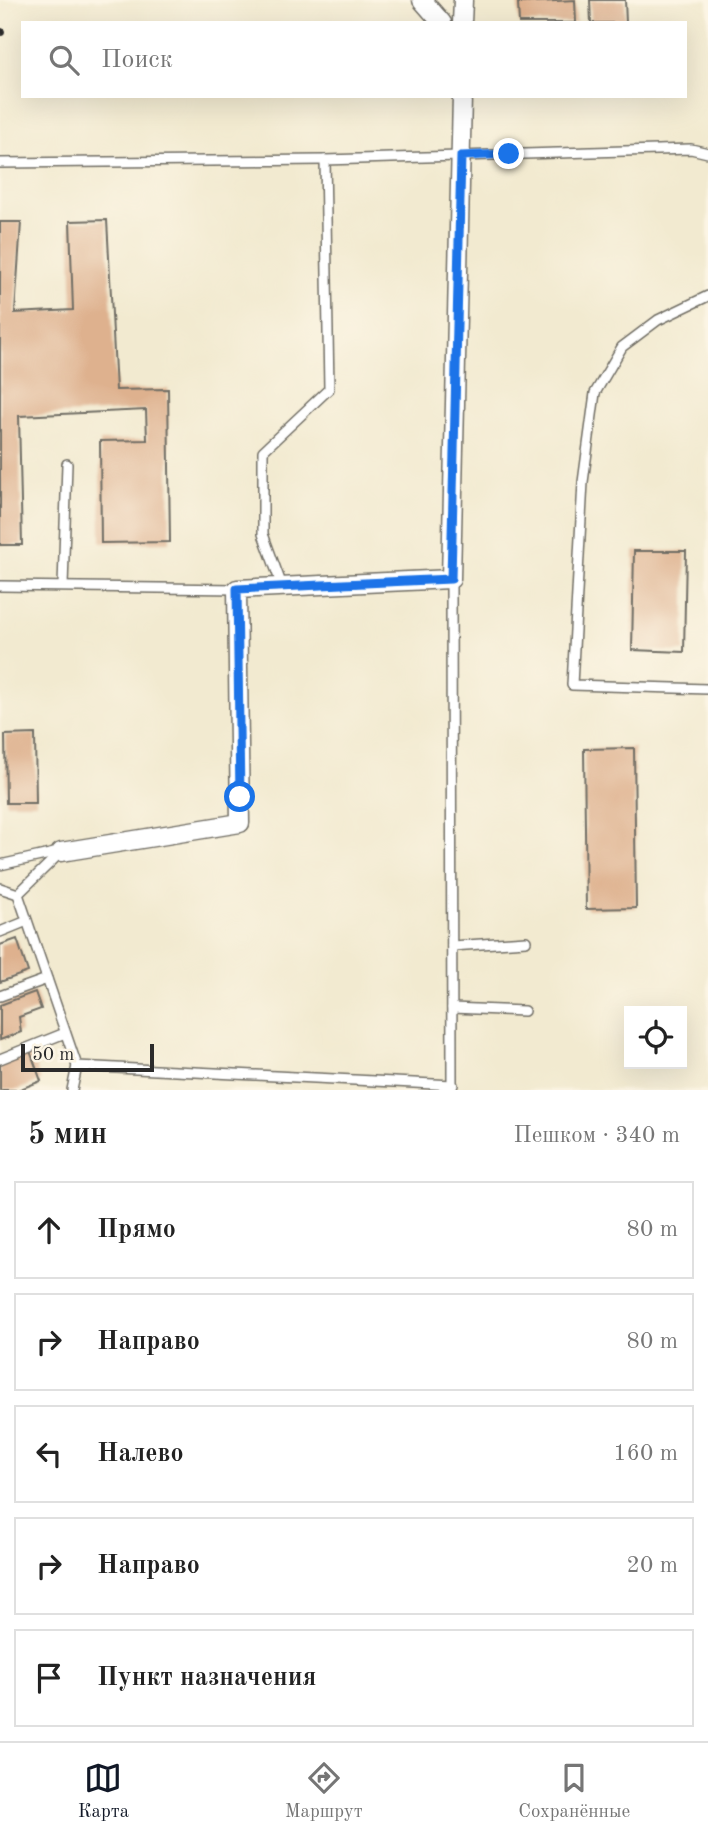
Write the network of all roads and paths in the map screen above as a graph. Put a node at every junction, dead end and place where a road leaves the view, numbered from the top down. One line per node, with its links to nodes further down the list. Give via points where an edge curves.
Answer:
1 (422, 0): 3 (street)
2 (463, 0): 4 (street)
3 (440, 21)
4 (463, 21)
5 (462, 98): 7 (street)
6 (708, 153): 7 (lane, via 691,149)
7 (461, 156): 8 (lane); 12 (street)
8 (325, 160): 9 (lane); 15 (lane, via 329,389 263,451 263,534)
9 (0, 163)
10 (708, 296): 17 (lane, via 658,320 622,346 595,393 583,482 572,685)
11 (67, 464): 14 (lane)
12 (451, 579): 15 (street); 25 (lane)
13 (0, 586): 14 (lane)
14 (63, 586): 16 (lane)
15 (282, 586): 16 (street)
16 (237, 589): 18 (street, via 240,822)
17 (708, 690)
18 (61, 852): 19 (lane); 21 (lane)
19 (0, 865)
20 (0, 888): 21 (lane)
21 (18, 894): 22 (lane)
22 (27, 921): 23 (lane); 26 (lane)
23 (0, 932)
24 (526, 941): 25 (lane)
25 (452, 946): 28 (lane)
26 (47, 979): 27 (lane); 30 (lane)
27 (0, 996)
28 (452, 1008): 29 (lane); 34 (lane)
29 (524, 1011)
30 (65, 1033): 31 (lane); 32 (lane)
31 (0, 1059)
32 (77, 1066): 33 (lane); 35 (lane)
33 (311, 1078): 34 (lane); 36 (lane)
34 (452, 1087)
35 (72, 1090)
36 (313, 1090)

